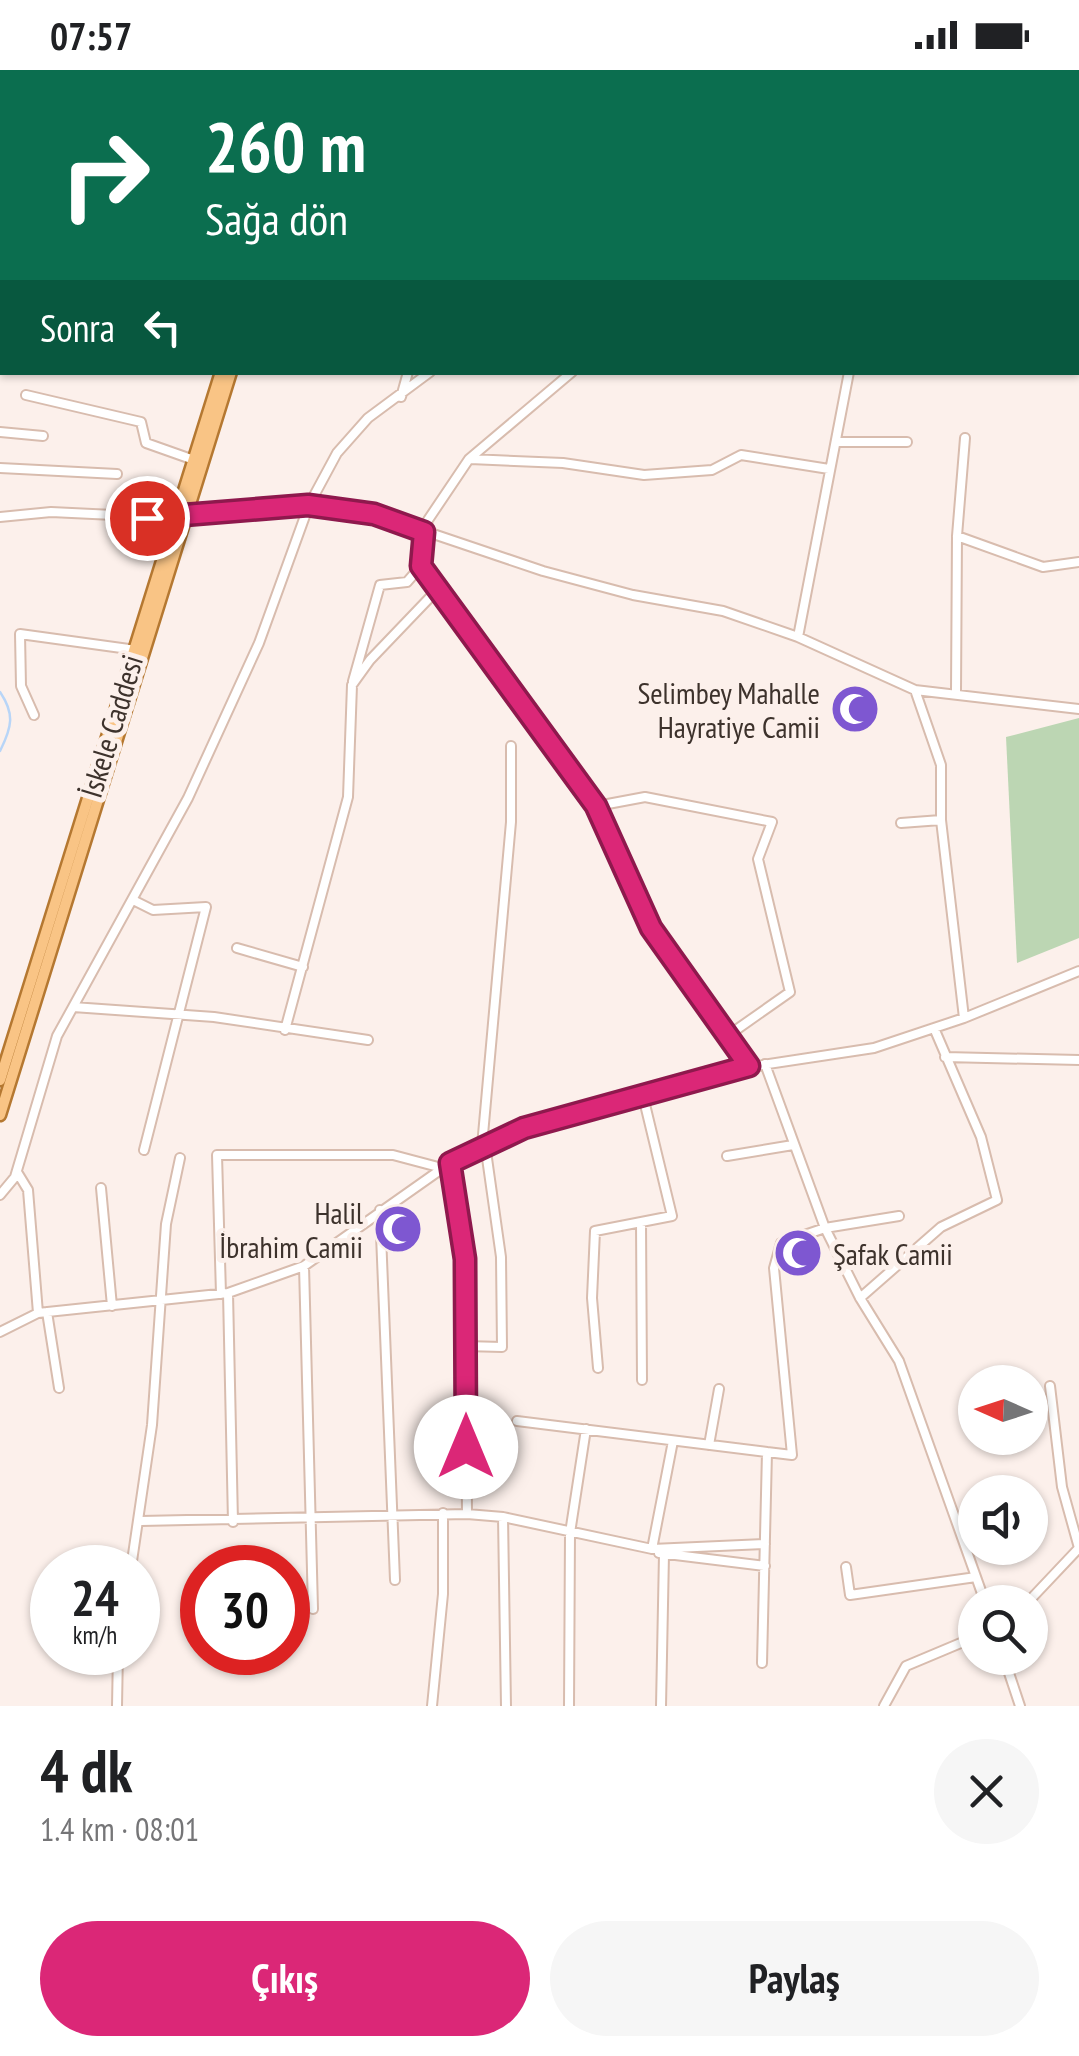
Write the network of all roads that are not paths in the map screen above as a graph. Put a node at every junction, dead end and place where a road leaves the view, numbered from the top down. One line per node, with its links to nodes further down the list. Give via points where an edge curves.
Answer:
1 (219, 375): 15 (main road, İskele Caddesi)
2 (230, 375): 21 (main road)
3 (407, 375): 8 (street)
4 (426, 375): 8 (street)
5 (568, 375): 14 (street)
6 (848, 375): 12 (street)
7 (26, 395): 15 (street, via 141,422 146,443)
8 (400, 397): 19 (street, via 368,418 336,454)
9 (0, 432): 10 (street)
10 (43, 436)
11 (966, 438): 23 (street)
12 (836, 442): 13 (street); 17 (street)
13 (907, 442)
14 (469, 458): 17 (street, via 644,475 712,470 740,455); 22 (street)
15 (194, 460): 21 (main road, İskele Caddesi)
16 (0, 468): 18 (street)
17 (829, 468): 27 (street)
18 (116, 474)
19 (308, 505): 21 (street); 22 (street, via 374,514); 38 (street, via 259,643)
20 (0, 517): 21 (street, via 51,512)
21 (180, 518): 28 (main road, İskele Caddesi)
22 (424, 532): 25 (street); 27 (street, via 543,571 724,611)
23 (957, 536): 24 (street, via 1042,567); 31 (street)
24 (1079, 562)
25 (421, 566): 26 (street); 29 (street, via 407,582 380,585)
26 (438, 588): 29 (street); 35 (street)
27 (798, 637): 30 (street)
28 (138, 650): 33 (street, via 20,634 21,686); 53 (main road, İskele Caddesi); 55 (main road)
29 (352, 685): 40 (street, via 348,797)
30 (915, 690): 31 (street); 36 (street, via 941,764)
31 (956, 691): 32 (street)
32 (1079, 708)
33 (34, 715)
34 (511, 746): 56 (street, via 511,822)
35 (596, 806): 47 (street, via 651,928); 47 (street, via 645,797 772,822 758,859 790,992)
36 (941, 820): 37 (street); 44 (street)
37 (902, 823)
38 (133, 900): 42 (street); 43 (street, via 153,910 206,907)
39 (237, 948): 40 (street)
40 (303, 968): 46 (street)
41 (1079, 971): 44 (street)
42 (73, 1006): 43 (street); 62 (street, via 53,1046)
43 (178, 1014): 46 (street); 58 (street)
44 (964, 1018): 45 (street)
45 (934, 1028): 49 (street); 51 (street, via 874,1048)
46 (285, 1030): 48 (street)
47 (726, 1037): 52 (street)
48 (368, 1040)
49 (945, 1057): 50 (street); 71 (street, via 980,1138 997,1200 941,1226)
50 (1079, 1060)
51 (766, 1064): 52 (street); 57 (street)
52 (749, 1066): 54 (street)
53 (0, 1080)
54 (642, 1092): 56 (street); 67 (street, via 672,1216)
55 (0, 1115)
56 (484, 1145): 61 (street); 76 (street, via 501,1257 502,1347)
57 (793, 1145): 59 (street); 68 (street)
58 (144, 1150)
59 (727, 1156)
60 (180, 1158): 72 (street, via 166,1224)
61 (447, 1165): 65 (street); 70 (street, via 393,1154 217,1156); 76 (street, via 465,1259)
62 (17, 1172): 64 (street); 74 (street, via 28,1190)
63 (101, 1188): 73 (street)
64 (0, 1195)
65 (380, 1210): 69 (street); 89 (street)
66 (899, 1216): 68 (street)
67 (641, 1222): 77 (street, via 595,1230); 78 (street)
68 (825, 1228): 71 (street); 86 (street, via 780,1243 774,1268 792,1455)
69 (304, 1266): 70 (street); 92 (street)
70 (225, 1294): 72 (street); 93 (street)
71 (860, 1298): 102 (street, via 899,1361)
72 (164, 1301): 73 (street); 91 (street)
73 (112, 1306): 74 (street)
74 (42, 1312): 75 (street); 80 (street)
75 (0, 1332)
76 (466, 1346): 88 (street)
77 (598, 1368)
78 (642, 1380)
79 (1050, 1386): 105 (street, via 1062,1487 1079,1548)
80 (59, 1388)
81 (719, 1388): 85 (street)
82 (517, 1420): 83 (street)
83 (586, 1430): 84 (street); 94 (street)
84 (673, 1441): 85 (street); 98 (street)
85 (710, 1445): 86 (street)
86 (768, 1452): 95 (street)
87 (444, 1514): 88 (street); 89 (street); 112 (street)
88 (466, 1514): 90 (street)
89 (392, 1516): 92 (street); 103 (street)
90 (504, 1517): 94 (street); 113 (street)
91 (140, 1520): 93 (street); 96 (street)
92 (311, 1520): 93 (street); 106 (street)
93 (233, 1522)
94 (570, 1533): 98 (street); 114 (street)
95 (765, 1544): 98 (street); 100 (street)
96 (135, 1545)
97 (615, 1548): 99 (street)
98 (652, 1549)
99 (664, 1554): 100 (street); 115 (street)
100 (765, 1566): 108 (street)
101 (846, 1567): 102 (street, via 850,1595)
102 (976, 1577): 104 (street)
103 (395, 1580)
104 (979, 1585)
105 (1044, 1585)
106 (313, 1609)
107 (958, 1645): 116 (street, via 906,1666)
108 (762, 1663)
109 (118, 1675): 111 (street)
110 (1010, 1675): 117 (street)
111 (117, 1706)
112 (432, 1706)
113 (506, 1706)
114 (569, 1706)
115 (661, 1706)
116 (884, 1706)
117 (1020, 1706)

